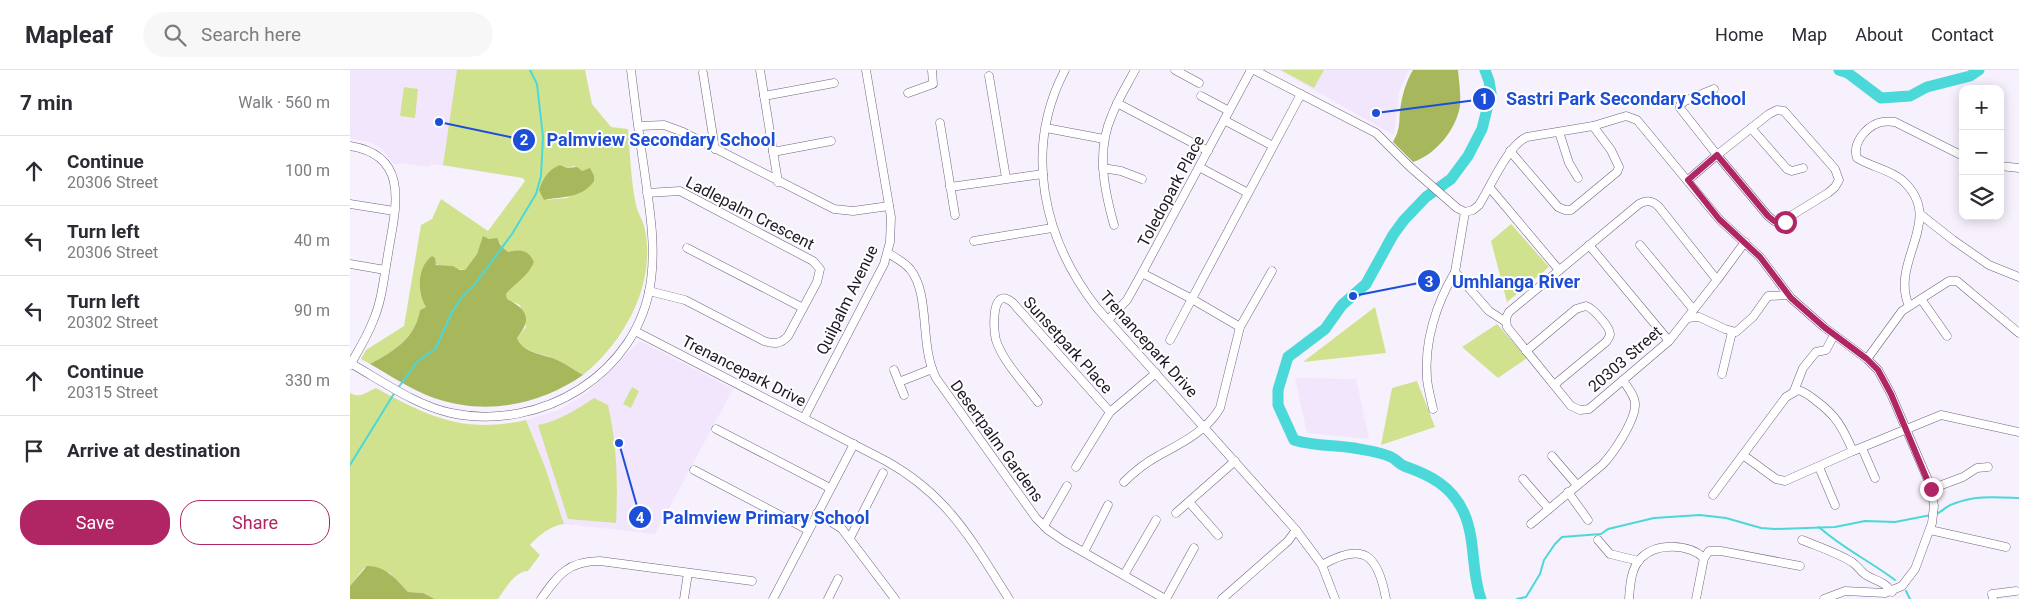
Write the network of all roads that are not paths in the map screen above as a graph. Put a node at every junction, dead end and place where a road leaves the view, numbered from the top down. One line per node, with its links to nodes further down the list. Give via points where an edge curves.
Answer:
1 (631, 70): 22 (street)
2 (760, 70): 16 (street)
3 (866, 70): 53 (street, Quilpalm Avenue)
4 (932, 70): 14 (street, via 933,84)
5 (1065, 70): 24 (street, Trenancepark Drive)
6 (1136, 70): 18 (street)
7 (1175, 70): 12 (street)
8 (1252, 70): 15 (street); 19 (street, Toledopark Place)
9 (703, 73): 31 (street)
10 (989, 76): 43 (street)
11 (834, 83): 16 (street)
12 (1198, 83)
13 (1714, 89): 36 (street, via 1684,100 1680,108)
14 (908, 93)
15 (1301, 94): 30 (street); 55 (street, via 1376,133 1409,166)
16 (764, 96): 34 (street)
17 (1201, 96): 19 (street)
18 (1117, 103): 27 (street); 32 (street)
19 (1229, 111): 20 (street, Toledopark Place)
20 (1224, 120): 30 (street); 32 (street, Toledopark Place)
21 (940, 124): 48 (street)
22 (638, 126): 31 (street, via 673,128); 50 (street)
23 (1593, 126): 26 (street); 33 (street, via 1619,167 1571,210 1558,207); 46 (street, via 1632,117)
24 (1046, 128): 27 (street); 42 (street, Trenancepark Drive)
25 (1750, 128): 36 (street); 36 (street, via 1774,111 1784,111 1835,169 1838,184 1785,222 1778,222 1768,216); 40 (street, via 1787,169)
26 (1559, 132): 33 (street, via 1527,137); 44 (street)
27 (1104, 139): 39 (street)
28 (830, 142): 34 (street)
29 (350, 146): 54 (street, via 371,151 386,164 396,192)
30 (1273, 146): 51 (street)
31 (715, 149): 47 (street)
32 (1208, 151): 38 (street, Toledopark Place)
33 (1510, 151): 49 (street)
34 (773, 152): 47 (street)
35 (1959, 154): 56 (street, via 1895,122 1879,122 1862,136 1856,151 1857,158 1902,180 1915,197)
36 (1717, 155): 46 (street)
37 (2004, 166): 41 (street)
38 (1199, 167): 51 (street); 71 (street, Toledopark Place)
39 (1103, 168): 45 (street, via 1121,170); 58 (street, via 1104,188)
40 (1803, 168)
41 (2019, 168)
42 (1043, 174): 43 (street); 59 (street, Trenancepark Drive)
43 (1006, 178): 48 (street)
44 (1578, 178)
45 (1142, 179)
46 (1688, 180): 61 (street, via 1719,219)
47 (778, 182): 53 (street, via 840,211)
48 (950, 187): 57 (street)
49 (1490, 188): 55 (street, via 1474,210); 68 (street)
50 (647, 193): 74 (street, via 653,255); 79 (street, Ladlepalm Crescent, via 680,190 816,263 820,274)
51 (1248, 193): 76 (street)
52 (350, 204): 54 (street)
53 (889, 206): 65 (street, Quilpalm Avenue)
54 (394, 211): 67 (street)
55 (1465, 212): 70 (street)
56 (1920, 214): 72 (street, via 1988,265); 78 (street, via 1918,231 1904,272 1904,296)
57 (954, 215)
58 (1114, 225)
59 (1052, 228): 60 (street); 82 (street, Trenancepark Drive, via 1071,271)
60 (974, 241)
61 (1745, 242): 73 (street, 20303 Street); 75 (street)
62 (1589, 245): 68 (street); 73 (street, via 1639,204 1650,200); 91 (street)
63 (1640, 245): 80 (street)
64 (687, 248): 79 (street)
65 (888, 253): 95 (street, Desertpalm Gardens, via 910,268 919,285); 107 (street, Quilpalm Avenue)
66 (350, 264): 67 (street)
67 (385, 270): 94 (street, via 374,321)
68 (1559, 270): 83 (street, via 1509,312)
69 (1272, 271): 84 (street)
70 (1454, 272): 83 (street, via 1488,311); 105 (street, via 1443,291 1427,353 1427,380)
71 (1142, 273): 76 (street); 82 (street, Toledopark Place, via 1127,300)
72 (2019, 277)
73 (1717, 280): 80 (street, 20303 Street)
74 (649, 291): 79 (street, Ladlepalm Crescent, via 685,300 764,341 776,344 788,336); 85 (street)
75 (1788, 295): 86 (street, via 1768,296 1740,331); 88 (street)
76 (1192, 299): 84 (street); 90 (street)
77 (1921, 299): 78 (street); 87 (street, via 1944,283 1957,281); 89 (street)
78 (1909, 306): 93 (street)
79 (803, 308)
80 (1694, 309): 81 (street, 20303 Street)
81 (1687, 318): 86 (street, via 1699,317); 91 (street, 20303 Street)
82 (1108, 320): 97 (street, Trenancepark Drive)
83 (1506, 322): 92 (street, 20303 Street)
84 (1240, 327): 108 (street, via 1220,408)
85 (635, 330): 94 (street, via 616,357 592,382 565,399 509,416 485,417 450,412 410,396); 107 (street, Trenancepark Drive)
86 (1732, 332): 98 (street)
87 (2019, 333)
88 (1834, 335): 93 (street); 102 (street, via 1826,350 1816,352 1806,363)
89 (1946, 336)
90 (1170, 340)
91 (1669, 341): 99 (street, 20303 Street)
92 (1526, 350): 101 (street, 20303 Street); 101 (street, via 1581,306 1589,306 1598,315 1609,331 1606,342)
93 (1867, 359): 110 (street, via 1884,380)
94 (350, 364)
95 (932, 369): 100 (street, Desertpalm Gardens); 141 (street, Desertpalm Gardens, via 946,393)
96 (894, 370): 100 (street)
97 (1156, 372): 106 (street); 108 (street, Trenancepark Drive)
98 (1722, 374)
99 (1622, 380): 101 (street, 20303 Street, via 1584,411 1572,406); 126 (street, via 1635,401 1634,412 1612,454)
100 (899, 382): 103 (street)
101 (1554, 385)
102 (1794, 391): 114 (street, via 1804,392 1831,412); 115 (street, via 1786,397)
103 (904, 395)
104 (1038, 402): 106 (street, Sunsetpark Place, via 996,340 994,310 1004,299 1013,304)
105 (1433, 409)
106 (1110, 412): 118 (street)
107 (804, 418): 112 (street, Trenancepark Drive)
108 (1204, 426): 117 (street, Trenancepark Drive); 125 (street, via 1178,447 1138,469)
109 (716, 428): 128 (street)
110 (1906, 428): 111 (street, via 1946,415); 113 (street); 129 (street)
111 (2019, 432)
112 (854, 444): 128 (street); 168 (street, Trenancepark Drive, via 899,468 933,493 959,522)
113 (1862, 448): 114 (street); 123 (street)
114 (1853, 451): 119 (street)
115 (1743, 455): 119 (street, via 1781,481); 131 (street)
116 (1552, 456): 126 (street)
117 (1235, 461): 132 (street); 143 (street, Trenancepark Drive)
118 (1076, 467)
119 (1820, 467): 134 (street)
120 (1988, 467): 129 (street, via 1977,468)
121 (694, 470): 142 (street)
122 (884, 473): 146 (street)
123 (1875, 478)
124 (1523, 479): 135 (street)
125 (1124, 482)
126 (1577, 485): 130 (street)
127 (1066, 486): 141 (street, Desertpalm Gardens)
128 (830, 488): 136 (street)
129 (1931, 489): 144 (street, via 1934,508)
130 (1568, 492): 135 (street); 139 (street)
131 (1713, 494)
132 (1189, 502): 137 (street); 145 (street)
133 (1108, 505): 151 (street)
134 (1835, 506)
135 (1549, 509): 140 (street)
136 (817, 513): 142 (street); 146 (street, via 836,523)
137 (1176, 513)
138 (1156, 520): 157 (street)
139 (1588, 520)
140 (1531, 524)
141 (1044, 526): 151 (street, Desertpalm Gardens)
142 (808, 530): 165 (street)
143 (1296, 530): 154 (street, Trenancepark Drive); 170 (street)
144 (1930, 530): 149 (street); 161 (street, via 1909,580)
145 (1218, 534)
146 (850, 538): 167 (street)
147 (1598, 540): 153 (street, via 1610,554)
148 (1802, 540): 161 (street, via 1847,559 1864,574 1884,582)
149 (2006, 547)
150 (1194, 548): 169 (street, Desertpalm Gardens)
151 (1084, 552): 157 (street, Desertpalm Gardens)
152 (1704, 558): 153 (street, via 1693,550 1662,547); 155 (street, via 1713,550); 162 (street)
153 (1639, 560): 173 (street, via 1630,580)
154 (1322, 565): 171 (street, Trenancepark Drive); 172 (street, via 1346,554 1357,553 1367,557 1378,568)
155 (1800, 566)
156 (688, 573): 159 (street); 163 (street, via 585,561 562,572); 164 (street)
157 (1124, 575): 169 (street, Desertpalm Gardens)
158 (838, 579): 166 (street)
159 (752, 581)
160 (2016, 591): 176 (street, via 1992,594)
161 (1892, 592): 175 (street, via 1845,591)
162 (1697, 598): 174 (street)
163 (541, 599)
164 (684, 599)
165 (773, 599)
166 (828, 599)
167 (895, 599)
168 (1009, 599)
169 (1165, 599)
170 (1222, 599)
171 (1335, 599)
172 (1386, 599)
173 (1629, 599)
174 (1706, 599)
175 (1824, 599)
176 (1993, 599)

